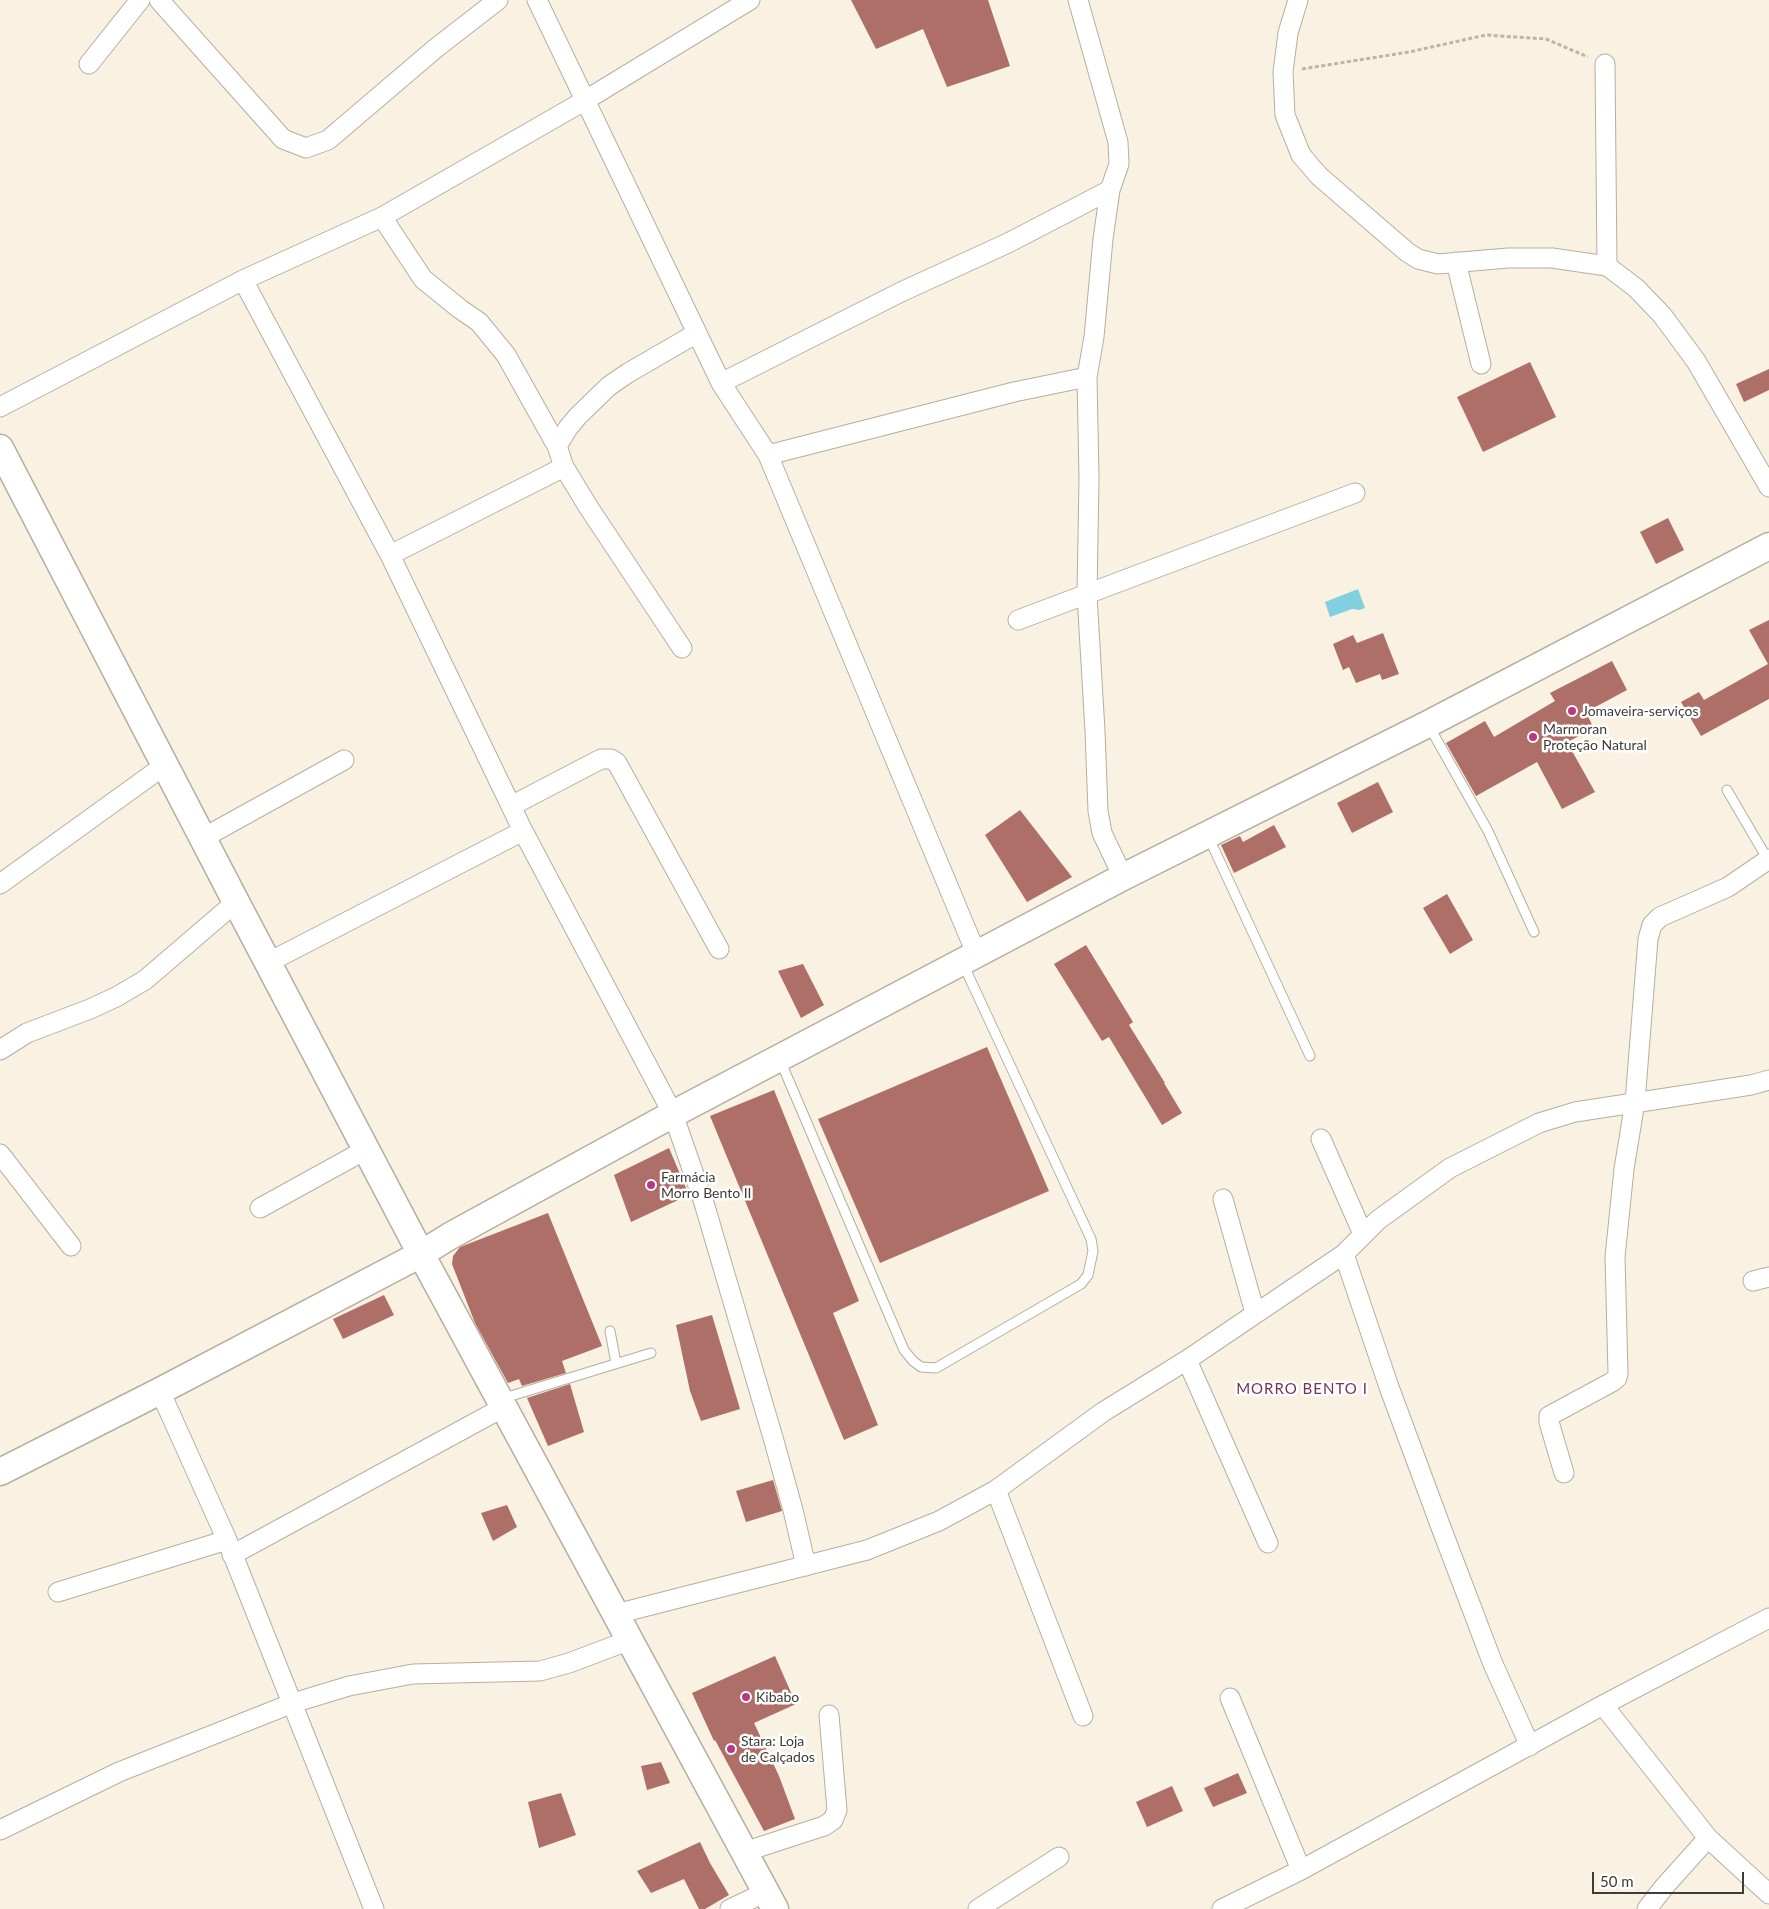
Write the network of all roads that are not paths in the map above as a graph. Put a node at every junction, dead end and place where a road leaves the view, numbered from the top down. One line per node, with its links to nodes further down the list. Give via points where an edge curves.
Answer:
1 (140, 0): 8 (street)
2 (158, 0): 3 (street, via 283,139 306,148 328,140)
3 (498, 0)
4 (537, 0): 10 (street)
5 (750, 0): 10 (street)
6 (1078, 0): 11 (street, via 1118,142 1119,164)
7 (1298, 0): 13 (street, via 1288,33 1283,72 1285,115 1301,156 1318,176 1407,252 1418,259 1438,264)
8 (89, 64)
9 (1605, 64): 14 (street)
10 (584, 101): 12 (street); 16 (street)
11 (1110, 190): 18 (street); 19 (street)
12 (382, 217): 15 (street); 21 (street, via 423,279 479,322 506,355)
13 (1456, 262): 14 (street, via 1552,258); 17 (street)
14 (1607, 266): 25 (street, via 1636,288 1662,315 1696,361)
15 (243, 280): 20 (street); 28 (street)
16 (697, 333): 19 (street); 21 (street, via 609,386 568,428)
17 (1480, 364)
18 (1087, 376): 23 (street); 29 (street)
19 (721, 383): 23 (street)
20 (0, 407)
21 (557, 446): 24 (street)
22 (0, 448): 34 (street)
23 (768, 455): 46 (street)
24 (564, 467): 28 (street); 31 (street)
25 (1769, 487)
26 (1355, 493): 29 (street)
27 (1769, 546): 32 (street)
28 (390, 555): 36 (street)
29 (1087, 594): 30 (street); 41 (street, via 1098,812 1102,833)
30 (1018, 620)
31 (682, 648)
32 (1428, 724): 38 (street); 44 (lane, via 1488,831)
33 (344, 760): 39 (street)
34 (165, 765): 39 (street); 42 (street)
35 (1726, 790): 40 (lane)
36 (510, 806): 37 (street); 45 (street, via 601,759 618,763)
37 (523, 831): 47 (street); 53 (street)
38 (1207, 834): 41 (street); 49 (lane)
39 (203, 838): 43 (street)
40 (1769, 859): 52 (street, via 1728,887 1660,917 1652,925 1648,939)
41 (1123, 877): 46 (street)
42 (0, 884)
43 (236, 902): 47 (street); 48 (street, via 145,980 90,1009 27,1033)
44 (1534, 932)
45 (719, 949)
46 (969, 957): 50 (street); 50 (lane, via 1091,1239 1093,1251 1088,1275 1081,1284 936,1368 921,1367 904,1350)
47 (269, 962): 55 (street)
48 (0, 1050)
49 (1310, 1056)
50 (778, 1058): 53 (street)
51 (1769, 1080): 52 (street)
52 (1636, 1102): 59 (street, via 1575,1112 1539,1123 1450,1168); 71 (street, via 1624,1169 1615,1257 1618,1373 1612,1382 1549,1416)
53 (672, 1114): 61 (street); 75 (street, via 704,1203 772,1432)
54 (1320, 1139): 59 (street)
55 (367, 1149): 58 (street); 61 (street)
56 (0, 1154): 60 (street)
57 (1223, 1200): 63 (street)
58 (260, 1208)
59 (1362, 1234): 62 (street)
60 (71, 1246)
61 (422, 1254): 68 (street); 69 (street)
62 (1344, 1254): 63 (street); 85 (street, via 1442,1530 1493,1664)
63 (1255, 1313): 66 (street)
64 (610, 1331): 67 (lane)
65 (651, 1353): 67 (lane)
66 (1187, 1360): 72 (street, via 1103,1412); 73 (street)
67 (616, 1363): 69 (lane)
68 (160, 1391): 70 (street); 74 (street)
69 (502, 1403): 74 (street); 77 (street)
70 (0, 1472)
71 (1564, 1473)
72 (996, 1490): 75 (street, via 939,1521 868,1550); 84 (street)
73 (1268, 1543)
74 (229, 1547): 76 (street); 81 (street)
75 (806, 1566): 77 (street)
76 (58, 1592)
77 (616, 1614): 79 (street)
78 (1769, 1618): 82 (street)
79 (630, 1640): 81 (street, via 540,1671 413,1674 349,1686); 88 (street)
80 (1230, 1698): 90 (street)
81 (293, 1703): 86 (street, via 119,1772); 93 (street)
82 (1602, 1705): 85 (street); 87 (street)
83 (829, 1715): 88 (street, via 837,1810 833,1820 824,1826)
84 (1083, 1716)
85 (1530, 1746): 90 (street)
86 (0, 1830)
87 (1708, 1838): 91 (street); 97 (street)
88 (744, 1852): 92 (street)
89 (1059, 1857): 95 (street)
90 (1301, 1870): 96 (street)
91 (1769, 1894)
92 (770, 1900): 94 (street)
93 (374, 1909)
94 (730, 1909)
95 (978, 1909)
96 (1222, 1909)
97 (1647, 1909)

